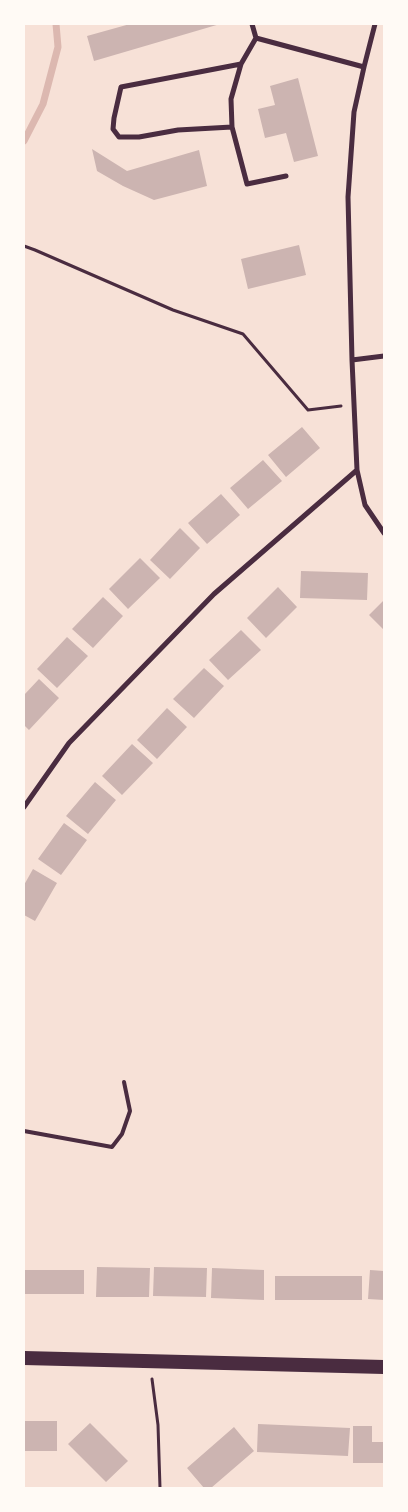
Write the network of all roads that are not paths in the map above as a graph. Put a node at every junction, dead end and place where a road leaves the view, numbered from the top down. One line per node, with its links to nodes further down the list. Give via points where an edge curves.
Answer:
1 (252, 24): 3 (street)
2 (375, 24): 5 (street)
3 (256, 38): 4 (street); 5 (street)
4 (241, 64): 6 (street, via 230,100); 6 (street, via 121,87 113,129 119,137 139,137 178,130)
5 (364, 67): 9 (street, via 354,112 348,197)
6 (232, 127): 7 (street, via 247,184)
7 (286, 176)
8 (384, 356): 9 (street)
9 (352, 360): 10 (street)
10 (357, 470): 11 (street, via 365,505); 12 (street, via 207,601 70,743)
11 (384, 533)
12 (24, 807)
13 (124, 1082): 14 (lane, via 130,1111 122,1134 112,1146)
14 (24, 1131)
15 (24, 1358): 16 (highway)
16 (384, 1367)

